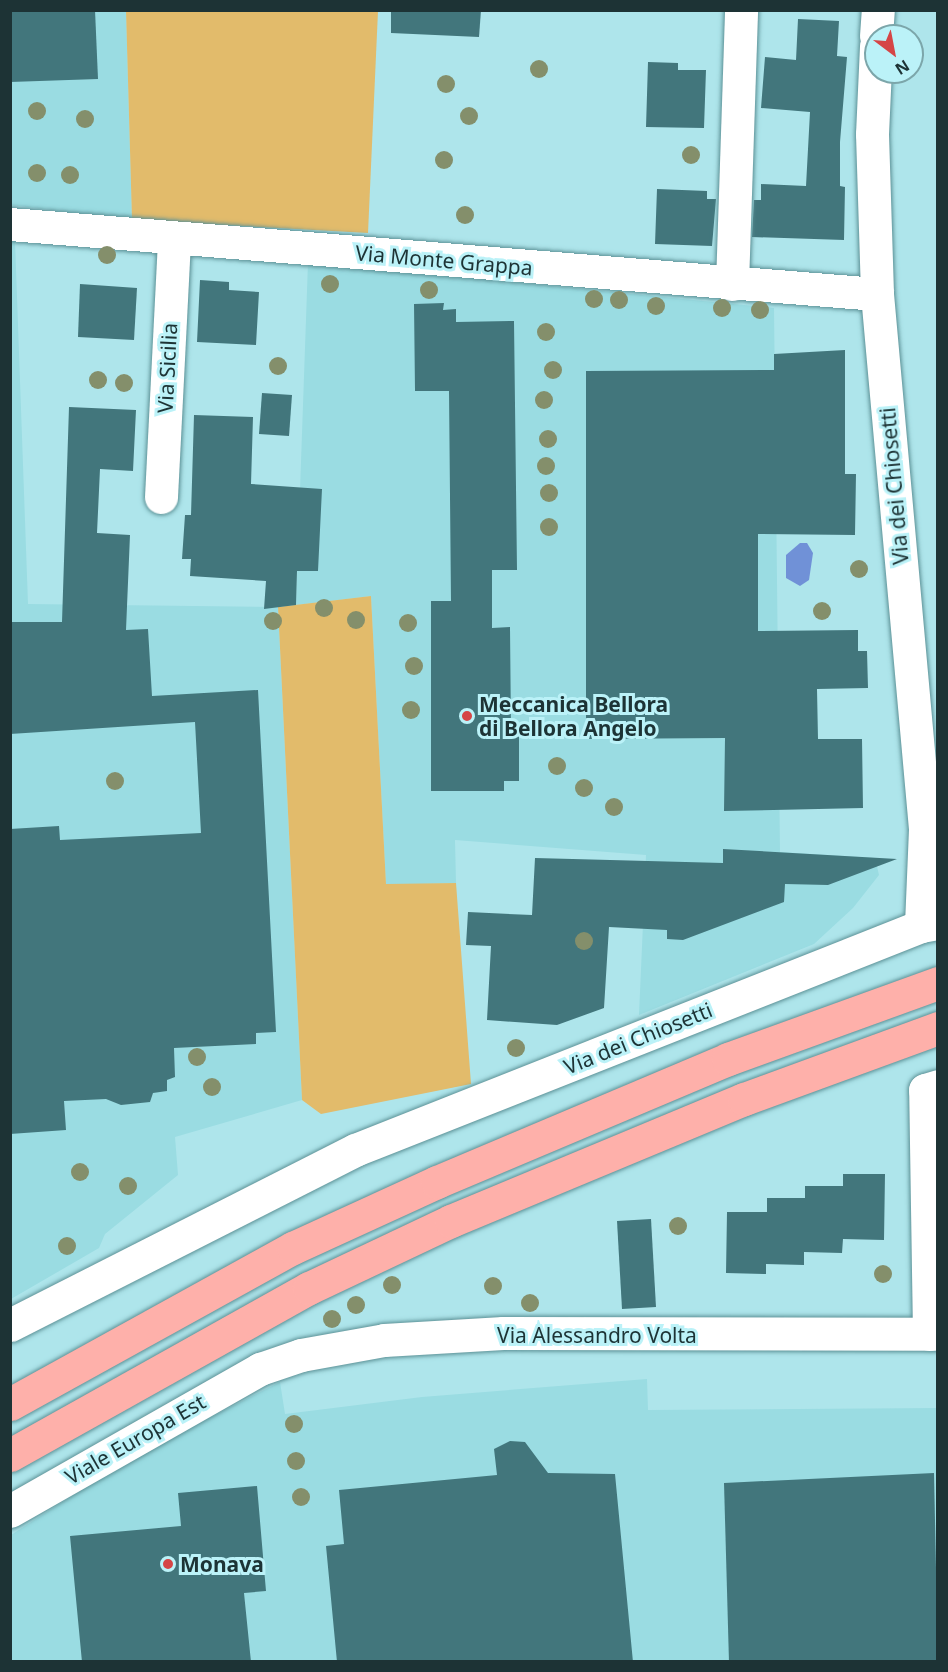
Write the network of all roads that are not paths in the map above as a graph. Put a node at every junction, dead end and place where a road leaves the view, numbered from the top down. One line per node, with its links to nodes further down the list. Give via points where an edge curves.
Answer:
1 (741, 10): 5 (street)
2 (874, 84): 6 (street, Via dei Chiosetti)
3 (10, 224): 4 (street, Via Monte Grappa)
4 (174, 238): 5 (street, Via Monte Grappa); 7 (street, Via Sicilia)
5 (732, 284): 6 (street, Via Monte Grappa)
6 (877, 294): 8 (street, Via dei Chiosetti, via 925,829)
7 (161, 497)
8 (929, 925): 12 (street, Via dei Chiosetti, via 356,1150)
9 (938, 983): 15 (highway, via 707,1067 437,1182 293,1248)
10 (938, 1028): 16 (highway, via 744,1099 451,1221 309,1288)
11 (931, 1088): 13 (street)
12 (10, 1325)
13 (933, 1334): 14 (street, Via Alessandro Volta, via 459,1335 384,1340 301,1355)
14 (260, 1369): 17 (street, Viale Europa Est)
15 (10, 1404)
16 (10, 1455)
17 (10, 1511)

